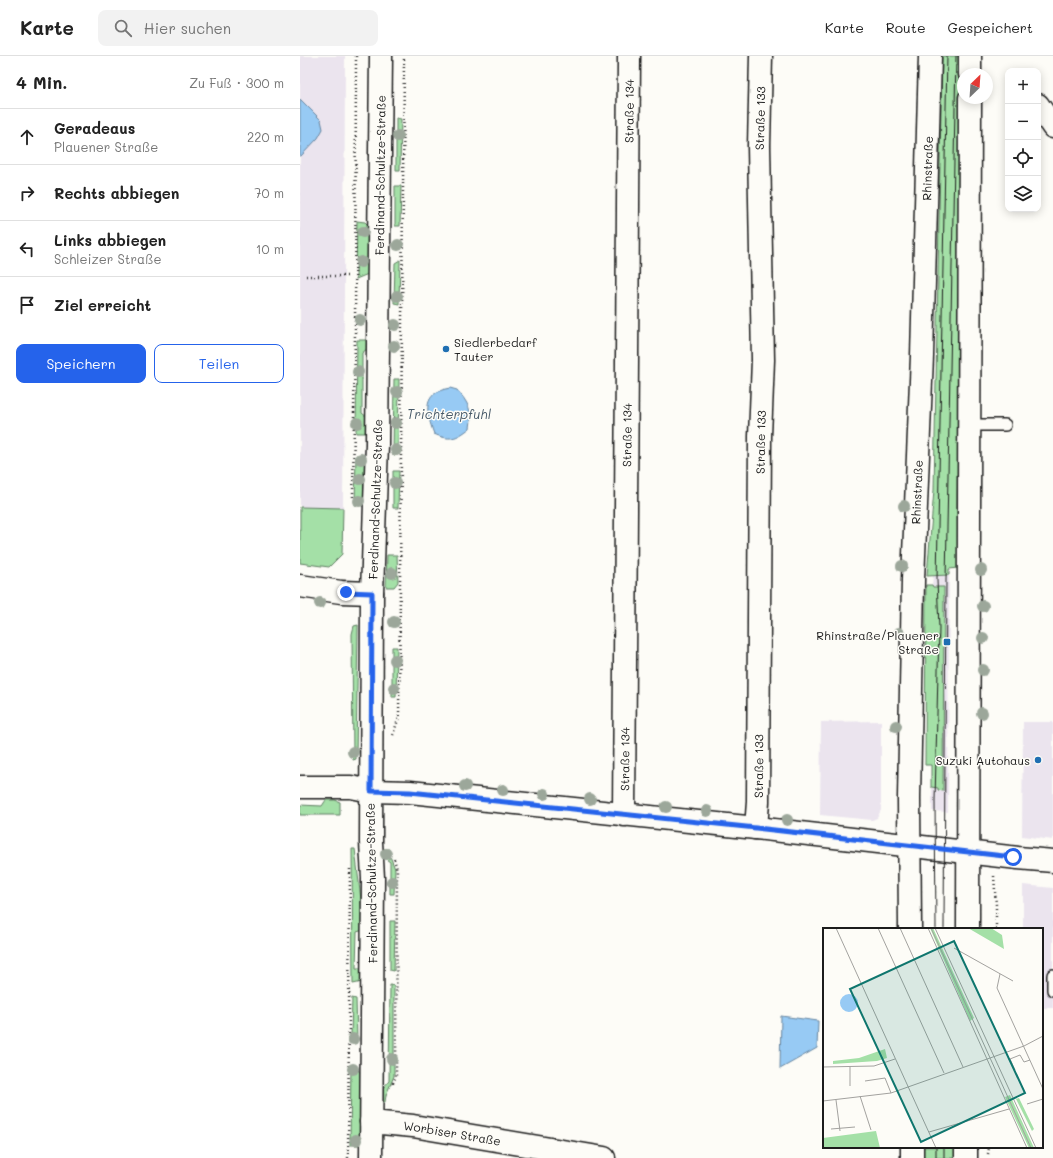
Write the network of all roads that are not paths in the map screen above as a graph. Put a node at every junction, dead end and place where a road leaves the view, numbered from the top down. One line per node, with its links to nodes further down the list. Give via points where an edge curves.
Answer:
1 (381, 56): 13 (street, Ferdinand-Schultze-Straße, via 377,444)
2 (630, 56): 16 (street, Straße 134)
3 (760, 56): 17 (street, Straße 133, via 762,360)
4 (930, 56): 18 (street, Rhinstraße, via 913,580)
5 (970, 56): 6 (street)
6 (970, 68)
7 (970, 104): 10 (street)
8 (1041, 109): 9 (street)
9 (1053, 127)
10 (970, 425): 11 (lane); 19 (street)
11 (1005, 425)
12 (300, 586): 13 (street, via 341,592)
13 (372, 593): 15 (street, Ferdinand-Schultze-Straße)
14 (300, 787): 15 (street, via 351,787)
15 (371, 791): 16 (street, via 410,792); 25 (street, Ferdinand-Schultze-Straße)
16 (624, 815): 17 (street)
17 (756, 828): 18 (street)
18 (910, 846): 19 (street); 21 (street, Rhinstraße)
19 (980, 853): 20 (street); 22 (street)
20 (1053, 861)
21 (910, 928)
22 (968, 928)
23 (1053, 975): 24 (lane)
24 (1053, 990)
25 (371, 1122): 26 (street, Ferdinand-Schultze-Straße); 27 (street, Worbiser Straße, via 413,1126)
26 (371, 1158)
27 (604, 1158)

